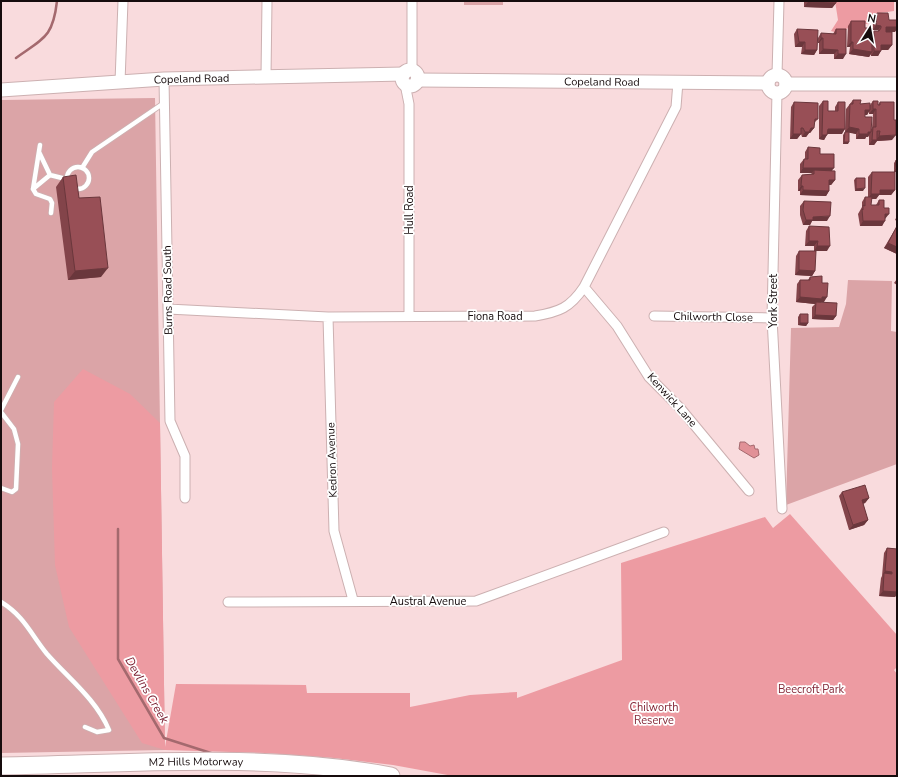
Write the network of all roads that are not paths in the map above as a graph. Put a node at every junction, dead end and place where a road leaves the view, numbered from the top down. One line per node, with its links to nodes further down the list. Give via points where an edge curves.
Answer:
1 (123, 1): 8 (street)
2 (267, 1): 5 (street)
3 (412, 1): 6 (street, Hull Road)
4 (779, 1): 10 (street, York Street)
5 (266, 76): 6 (main road, Copeland Road); 7 (main road, Copeland Road)
6 (410, 78): 9 (main road, Copeland Road); 23 (street, Hull Road)
7 (164, 79): 8 (main road, Copeland Road); 13 (street, Burns Road South)
8 (120, 82): 12 (main road, Copeland Road)
9 (678, 82): 10 (main road, Copeland Road); 21 (street, Fiona Road, via 676,107)
10 (777, 84): 11 (main road, Copeland Road); 26 (street, York Street)
11 (897, 84)
12 (1, 90)
13 (164, 102): 16 (lane, via 92,152); 22 (street, Burns Road South)
14 (40, 145): 15 (lane)
15 (39, 152): 17 (lane); 19 (lane)
16 (82, 168): 18 (lane, via 72,170); 18 (lane, via 89,176 87,186 74,188)
17 (50, 175): 18 (lane); 19 (lane)
18 (67, 180)
19 (33, 189): 20 (lane, via 36,194 50,199)
20 (51, 213)
21 (584, 287): 23 (street, Fiona Road, via 576,300 563,309 535,316); 30 (street, Kenwick Lane, via 617,326 649,376 681,409)
22 (168, 309): 25 (street, Fiona Road); 31 (street, Burns Road South, via 170,420 185,456)
23 (409, 316): 25 (street, Fiona Road)
24 (654, 316): 26 (street, Chilworth Close)
25 (328, 317): 34 (street, Kedron Avenue, via 334,531)
26 (772, 318): 32 (street, York Street)
27 (18, 377): 28 (lane)
28 (1, 411): 29 (lane, via 14,429 18,444 16,489 12,492)
29 (1, 488)
30 (749, 491)
31 (185, 498)
32 (782, 509)
33 (664, 532): 34 (street, Austral Avenue, via 476,601)
34 (353, 600): 36 (street, Austral Avenue)
35 (1, 602): 37 (lane, via 15,610 48,655 72,678 109,730 97,732)
36 (228, 602)
37 (85, 728)
38 (1, 766): 39 (highway, M2 Hills Motorway, via 183,760 311,766)
39 (390, 776)

